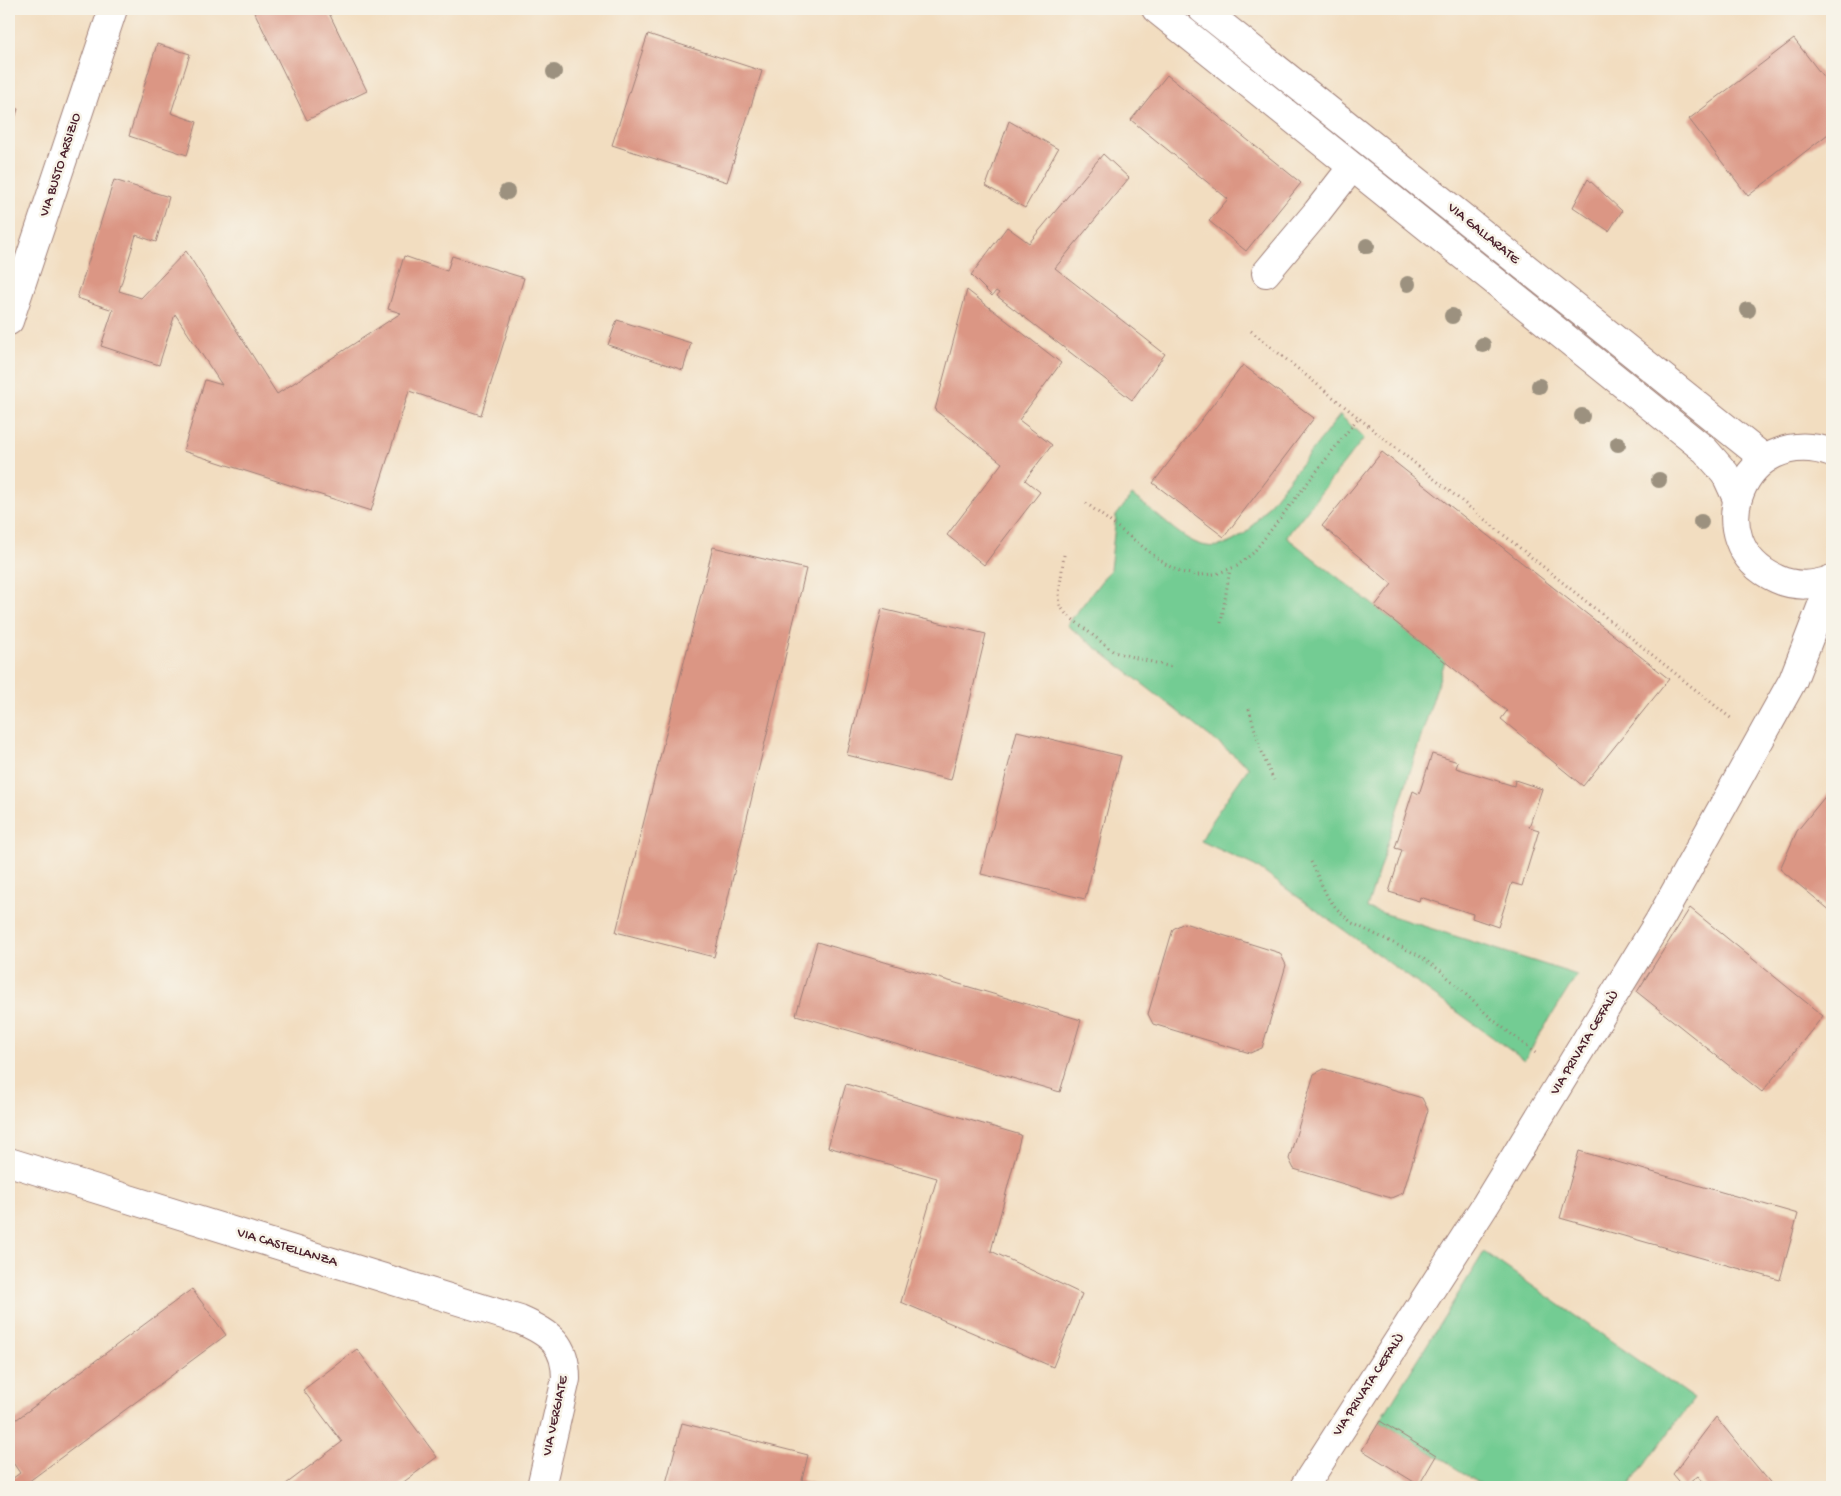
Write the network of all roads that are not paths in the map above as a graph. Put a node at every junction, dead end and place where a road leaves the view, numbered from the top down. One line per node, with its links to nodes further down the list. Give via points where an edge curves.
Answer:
1 (113, 9): 6 (street, VIA BUSTO ARSIZIO)
2 (1156, 9): 4 (street)
3 (1202, 9): 8 (street, VIA GALLARATE)
4 (1352, 166): 5 (street); 9 (street, via 1705,450 1725,473)
5 (1266, 273)
6 (9, 321)
7 (1832, 453): 8 (street, via 1799,447 1782,450)
8 (1765, 460): 9 (street, via 1748,476)
9 (1737, 499): 10 (street, via 1735,515 1740,541 1753,562 1766,574 1798,585)
10 (1832, 579): 14 (street, VIA PRIVATA CEFALÙ, via 1793,680 1659,921 1486,1204)
11 (9, 1162): 12 (street, VIA CASTELLANZA, via 520,1320 544,1332)
12 (558, 1346): 13 (street, VIA VERGIATE, via 566,1366 566,1379)
13 (541, 1487)
14 (1304, 1487)

